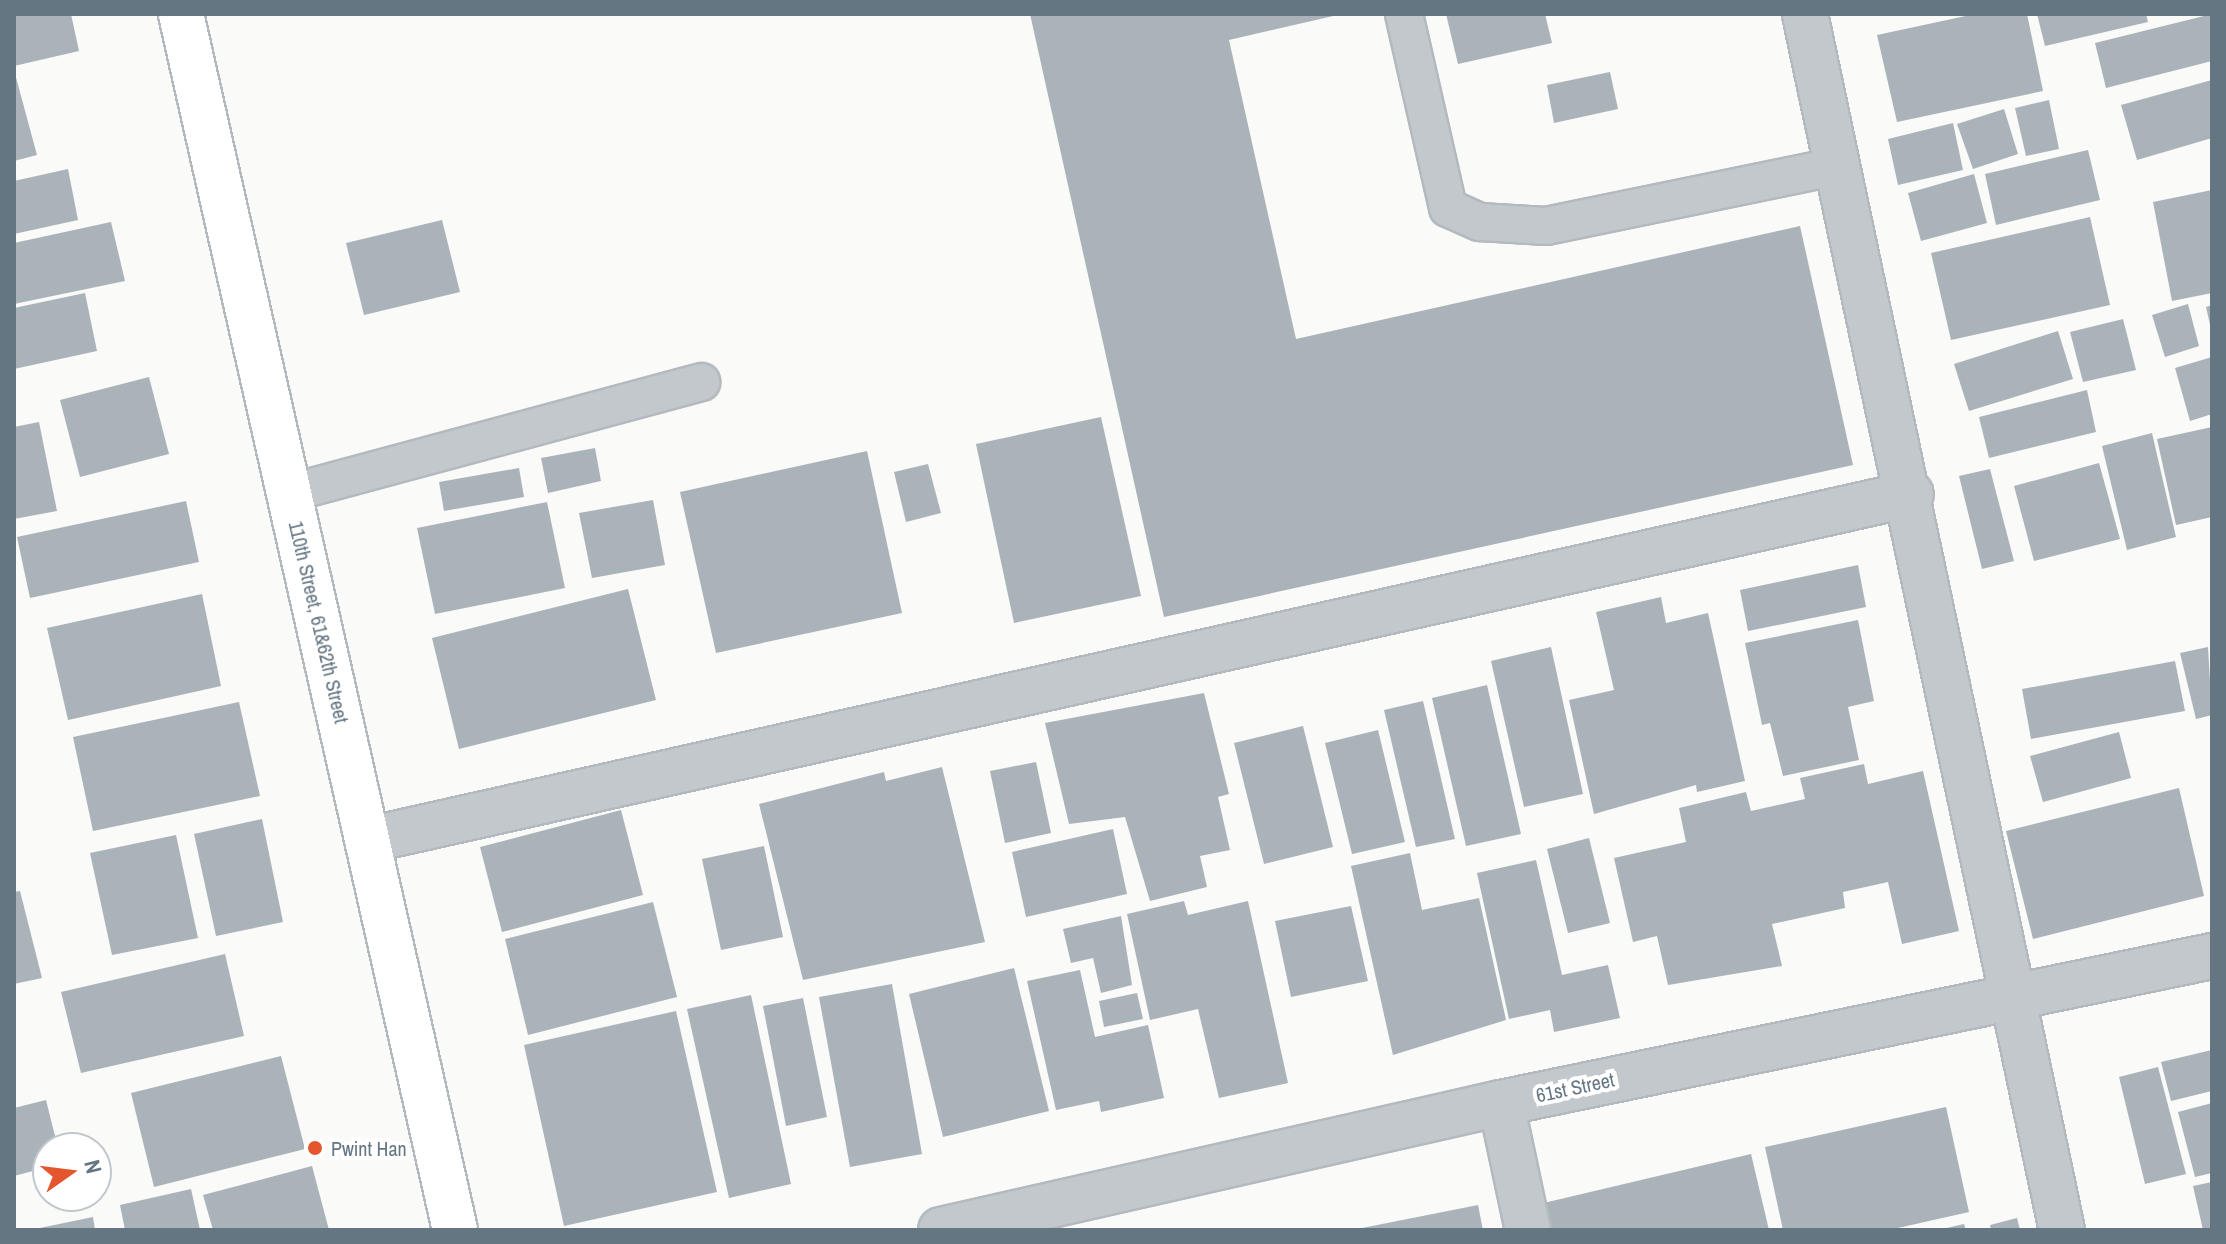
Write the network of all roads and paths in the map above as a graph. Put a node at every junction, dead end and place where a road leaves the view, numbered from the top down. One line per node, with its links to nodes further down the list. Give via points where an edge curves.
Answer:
1 (181, 14): 6 (main road, 110th Street, 61&62th Street)
2 (1404, 14): 4 (lane, via 1448,208 1480,222 1546,226)
3 (1805, 14): 4 (street)
4 (1839, 166): 7 (street)
5 (701, 382): 6 (lane)
6 (290, 493): 8 (main road, 110th Street, 61&62th Street)
7 (1911, 494): 8 (street); 10 (street)
8 (368, 840): 13 (main road, 110th Street, 61&62th Street)
9 (2212, 956): 10 (street, 61st Street)
10 (2009, 994): 11 (street, 61st Street); 16 (street)
11 (1501, 1103): 12 (street, 61st Street); 15 (street)
12 (1018, 1222): 14 (street, 61st Street)
13 (455, 1230)
14 (941, 1230)
15 (1528, 1230)
16 (2062, 1230)

